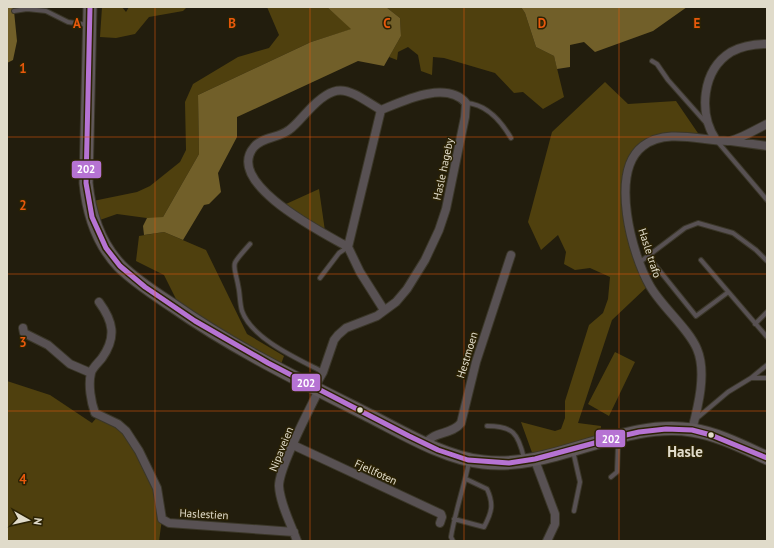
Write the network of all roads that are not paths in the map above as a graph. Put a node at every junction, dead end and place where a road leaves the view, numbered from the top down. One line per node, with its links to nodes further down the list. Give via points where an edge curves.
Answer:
1 (90, 7): 3 (main road)
2 (14, 11): 3 (lane, via 46,11 68,22)
3 (90, 26): 35 (main road, via 86,183 95,228 105,245 130,275 210,332)
4 (767, 44): 9 (street, via 738,49 720,62 706,90)
5 (652, 61): 9 (lane)
6 (466, 103): 7 (street, via 457,97 431,93); 10 (lane, via 478,105 493,115); 25 (street, Hasle hageby, via 454,175 439,230 407,289 396,302)
7 (381, 110): 16 (street); 16 (street, via 349,92 329,92 290,129 257,144 248,157 252,175 283,209)
8 (767, 124): 12 (street, Hasle trafo)
9 (708, 126): 11 (street)
10 (511, 138)
11 (716, 140): 12 (street, Hasle trafo); 14 (lane); 20 (street, Hasle trafo, via 670,136 659,138 643,146 632,159 626,179 626,196)
12 (730, 141): 13 (street, Hasle trafo)
13 (767, 146)
14 (767, 200)
15 (250, 244): 31 (lane, via 233,265 240,305 245,318 277,347)
16 (348, 247): 22 (lane, via 339,253); 25 (street)
17 (511, 255): 39 (street, Hestmoen, via 476,362 461,423 454,429 431,437)
18 (701, 260): 23 (lane)
19 (767, 261): 20 (lane, via 733,233 698,223 684,228)
20 (639, 262): 36 (street, Hasle trafo, via 650,287 697,348 701,370)
21 (655, 265): 23 (lane, via 696,316)
22 (320, 278)
23 (727, 293): 27 (lane)
24 (99, 302): 32 (street, via 110,323 112,341)
25 (384, 310): 31 (street, Hasle hageby, via 372,318 346,328 338,335 331,346)
26 (767, 312): 27 (lane)
27 (755, 324): 29 (lane)
28 (23, 328): 32 (street, via 24,333 48,345 70,364)
29 (767, 337)
30 (767, 365): 33 (lane)
31 (322, 372): 35 (street, Hasle hageby)
32 (91, 373): 50 (street, Haslestien, via 91,402 95,413 118,424 126,431 139,451 156,484 160,516 164,522)
33 (751, 378): 34 (lane); 36 (lane, via 728,392)
34 (767, 378)
35 (316, 389): 39 (main road); 40 (street, Nipaveien)
36 (693, 425): 38 (main road); 42 (main road)
37 (487, 426): 44 (lane, via 500,426 514,433)
38 (616, 438): 41 (main road); 45 (lane, via 617,472)
39 (426, 443): 43 (main road)
40 (294, 445): 49 (street, Fjellfoten, via 441,514); 50 (street, Nipaveien, via 282,471 279,485)
41 (572, 449): 44 (main road); 47 (lane, via 580,482)
42 (767, 458)
43 (469, 459): 44 (main road, via 495,463); 46 (lane)
44 (529, 459): 53 (street, via 555,514 555,524)
45 (611, 477)
46 (466, 479): 48 (lane); 48 (lane, via 487,489 492,506 490,515 484,527)
47 (574, 511)
48 (454, 519): 52 (lane, via 451,537)
49 (440, 523)
50 (294, 532): 51 (street, Nipaveien)
51 (297, 541)
52 (453, 541)
53 (547, 541)

